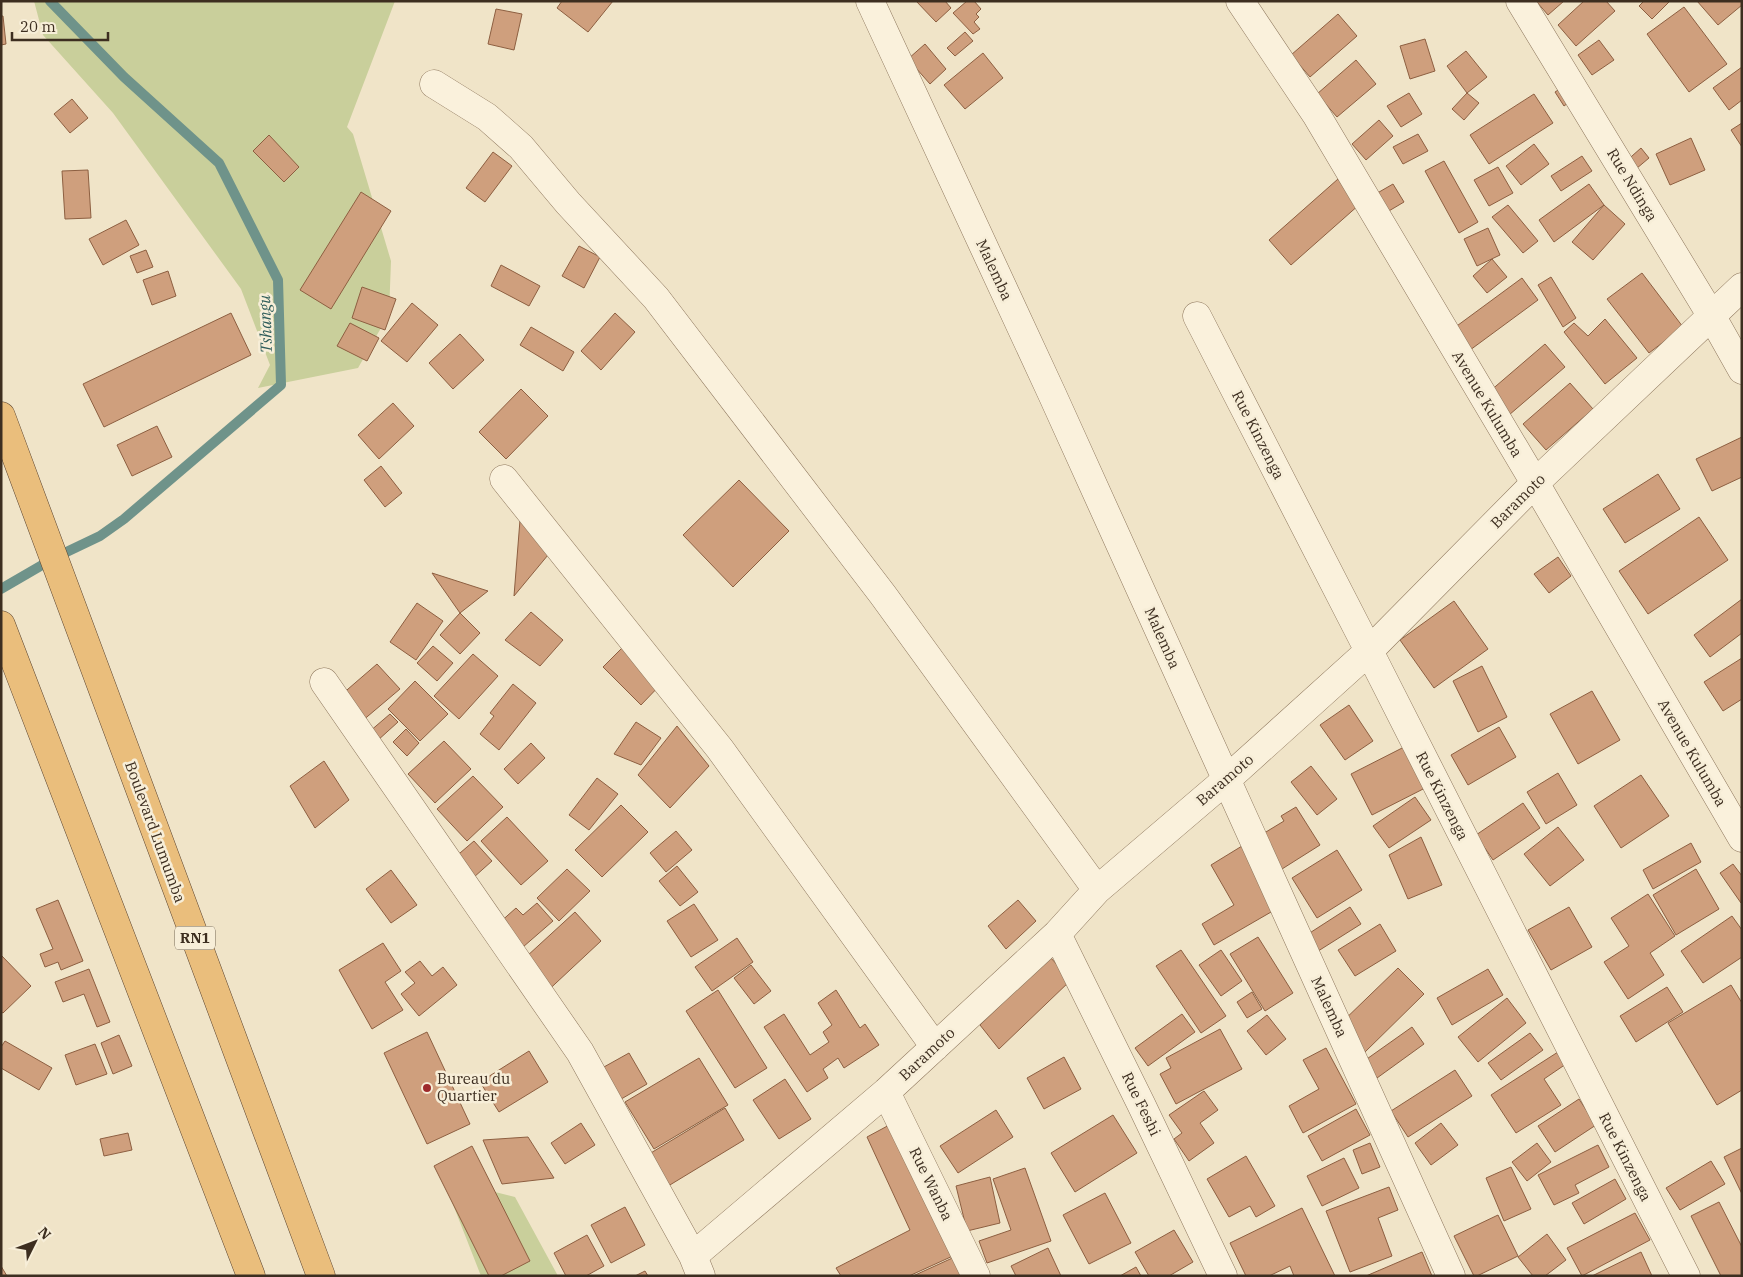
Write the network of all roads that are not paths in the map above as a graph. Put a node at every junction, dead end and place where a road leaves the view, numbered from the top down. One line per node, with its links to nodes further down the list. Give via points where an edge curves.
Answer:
1 (870, 1): 15 (street, Malemba)
2 (1240, 1): 11 (street, Avenue Kulumba, via 1317,116)
3 (1520, 1): 6 (street, Rue Ndinga)
4 (434, 84): 17 (street, via 487,117 521,147 656,298 883,595)
5 (1742, 287): 6 (street, Baramoto)
6 (1711, 315): 8 (street, Rue Ndinga); 11 (street, Baramoto)
7 (1197, 316): 13 (street, Rue Kinzenga)
8 (1742, 370)
9 (1, 416): 23 (highway, Boulevard Lumumba / RN1)
10 (504, 479): 19 (street, via 720,749)
11 (1535, 483): 13 (street, Baramoto); 16 (street, Avenue Kulumba)
12 (2, 629): 22 (highway)
13 (1369, 651): 15 (street, Baramoto); 27 (street, Rue Kinzenga)
14 (324, 682): 21 (street, via 580,1052)
15 (1226, 780): 17 (street, Baramoto); 26 (street, Malemba)
16 (1742, 838)
17 (1097, 890): 18 (street, Baramoto)
18 (1057, 934): 19 (street, Baramoto); 25 (street, Rue Feshi)
19 (935, 1047): 20 (street, Baramoto)
20 (886, 1092): 21 (street, Baramoto); 24 (street, Rue Wanba)
21 (697, 1266)
22 (252, 1276)
23 (320, 1276)
24 (976, 1276)
25 (1223, 1276)
26 (1452, 1276)
27 (1686, 1276)

